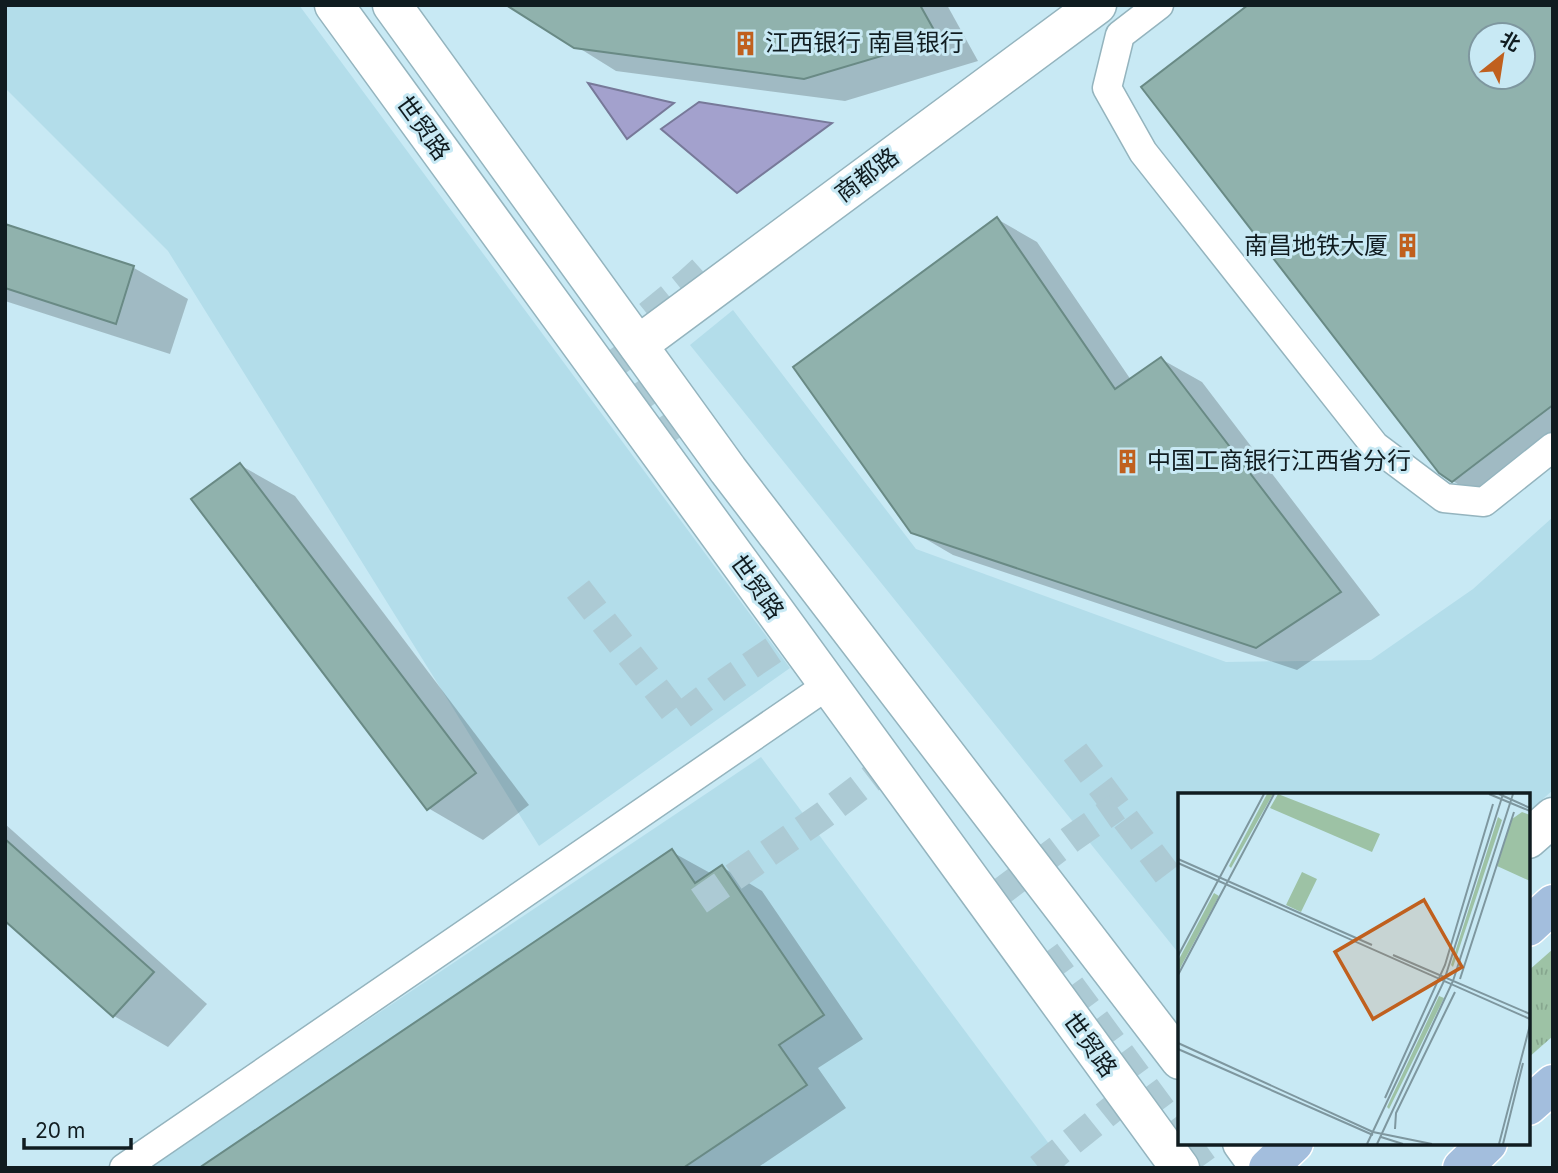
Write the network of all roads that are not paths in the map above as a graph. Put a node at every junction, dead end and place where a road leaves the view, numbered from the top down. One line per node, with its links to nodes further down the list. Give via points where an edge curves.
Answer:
1 (334, 5): 7 (main road, 世贸路)
2 (392, 5): 5 (main road, 世贸路)
3 (1097, 5): 5 (main road, 商都路)
4 (1159, 5): 6 (street, via 1120,35 1107,88 1143,152 1375,446 1444,498 1484,502)
5 (638, 345): 12 (main road, 世贸路, via 728,470)
6 (1553, 447)
7 (828, 685): 19 (main road, 世贸路); 20 (street)
8 (1553, 817): 9 (main road)
9 (1530, 837)
10 (1553, 904): 11 (main road)
11 (1530, 925)
12 (1178, 1057)
13 (1553, 1084): 14 (main road)
14 (1530, 1104)
15 (1243, 1145): 21 (main road)
16 (1292, 1145): 22 (main road)
17 (1486, 1145): 23 (main road)
18 (1505, 1145): 24 (main road)
19 (1168, 1157)
20 (124, 1168)
21 (1260, 1168)
22 (1268, 1168)
23 (1462, 1168)
24 (1494, 1168)

